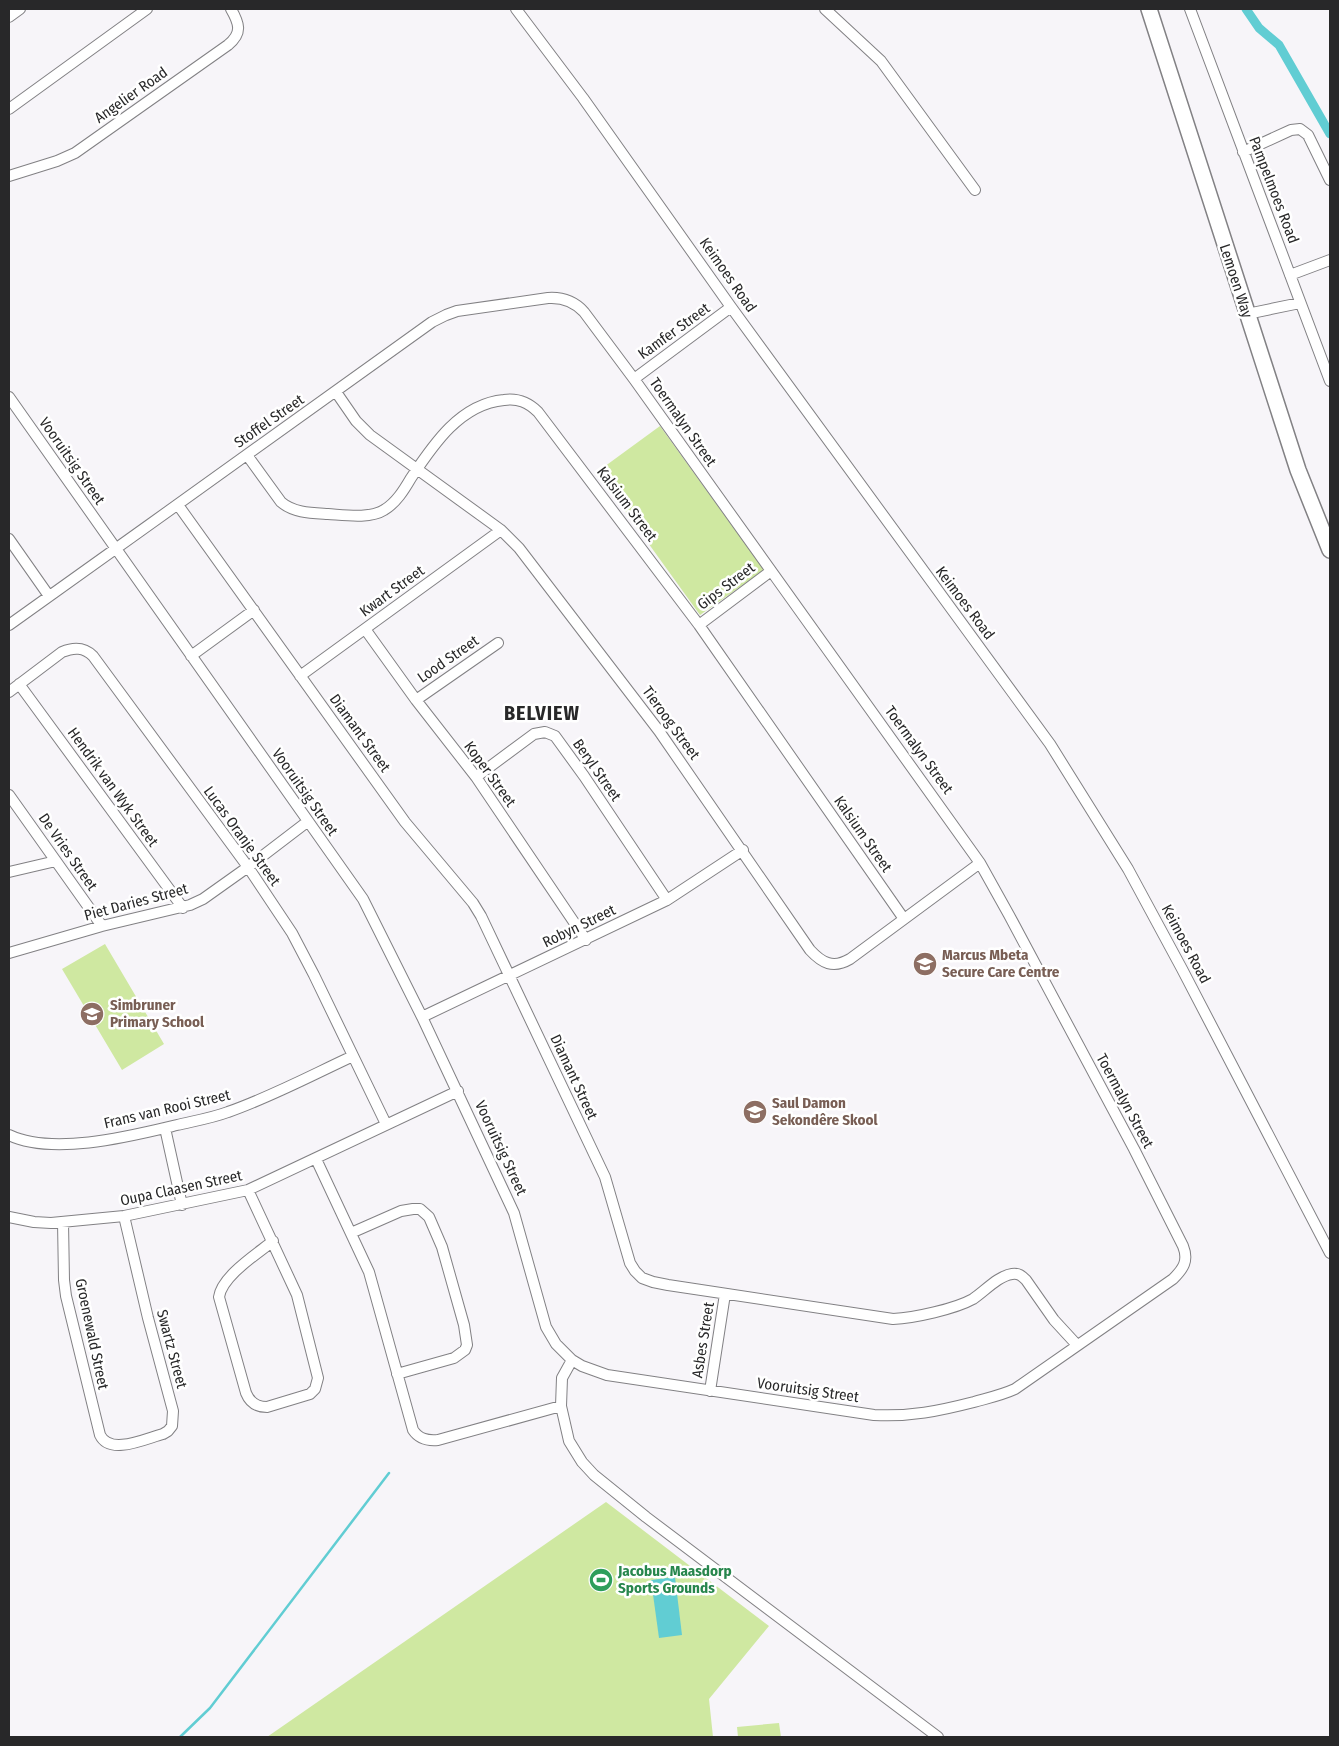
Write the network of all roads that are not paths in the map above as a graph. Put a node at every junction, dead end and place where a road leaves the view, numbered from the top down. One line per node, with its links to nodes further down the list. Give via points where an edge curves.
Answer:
1 (20, 9): 8 (street)
2 (147, 9): 9 (street)
3 (231, 9): 11 (street, Angelier Road, via 238,29 237,36 228,45 75,153)
4 (516, 9): 18 (street, Keimoes Road, via 627,158)
5 (825, 9): 13 (street, via 880,61)
6 (1149, 9): 19 (highway, Lemoen Way)
7 (1190, 9): 10 (street, Pampelmoes Road)
8 (9, 17)
9 (9, 109)
10 (1243, 152): 12 (street, via 1290,130 1300,129 1308,135); 15 (street, Pampelmoes Road)
11 (9, 176)
12 (1330, 180)
13 (974, 190)
14 (1330, 260): 15 (street)
15 (1290, 275): 17 (street, Pampelmoes Road)
16 (569, 301): 20 (street, Toermalyn Street, via 584,312); 22 (street, Stoffel Street, via 548,298 446,315)
17 (1300, 303): 19 (street); 21 (street, Pampelmoes Road)
18 (731, 307): 20 (street, Kamfer Street); 72 (street, Keimoes Road, via 1050,744 1128,869)
19 (1247, 314): 30 (highway, Lemoen Way, via 1298,470)
20 (634, 379): 31 (street, Toermalyn Street)
21 (1330, 381)
22 (336, 392): 24 (street, Stoffel Street); 25 (street, Tieroog Street, via 366,431)
23 (9, 397): 29 (street, Vooruitsig Street)
24 (247, 455): 25 (street, Kalsium Street, via 282,503 298,511 318,513 366,515 381,512 400,496); 26 (street, Stoffel Street)
25 (417, 469): 27 (street, Tieroog Street); 35 (street, Kalsium Street, via 445,432 463,416 494,401 508,399 528,403)
26 (178, 505): 29 (street, Stoffel Street); 33 (street, Diamant Street)
27 (501, 530): 36 (street, Kwart Street); 46 (street, Tieroog Street, via 519,548 629,690)
28 (9, 539): 32 (street)
29 (115, 550): 32 (street, Stoffel Street); 38 (street, Vooruitsig Street)
30 (1330, 550)
31 (771, 571): 35 (street, Gips Street); 48 (street, Toermalyn Street)
32 (49, 596): 34 (street, Stoffel Street)
33 (254, 610): 38 (street); 39 (street, Diamant Street)
34 (9, 625)
35 (698, 625): 53 (street, Kalsium Street)
36 (365, 629): 39 (street, Kwart Street); 42 (street, Koper Street)
37 (498, 643): 42 (street, Lood Street)
38 (191, 656): 45 (street, Vooruitsig Street)
39 (300, 676): 57 (street, Diamant Street, via 405,822 473,903)
40 (20, 684): 41 (street); 49 (street, Lucas Oranje Street, via 62,652 77,648 90,653); 52 (street, Hendrik van Wyk Street)
41 (9, 692)
42 (416, 700): 43 (street, Koper Street)
43 (476, 777): 51 (street, Beryl Street, via 534,734 545,732 555,736); 55 (street, Koper Street)
44 (9, 795): 47 (street, De Vries Street)
45 (307, 822): 49 (street, Piet Daries Street); 58 (street, Vooruitsig Street, via 363,900)
46 (743, 850): 51 (street, Robyn Street); 53 (street, Tieroog Street, via 810,950 826,963 845,962)
47 (56, 861): 50 (street); 54 (street, De Vries Street)
48 (980, 863): 53 (street, Tieroog Street); 73 (street, Toermalyn Street, via 1134,1149)
49 (248, 867): 52 (street, Piet Daries Street, via 202,899); 59 (street, Lucas Oranje Street, via 299,944)
50 (9, 872)
51 (666, 900): 55 (street, Robyn Street)
52 (183, 908): 54 (street, Piet Daries Street)
53 (904, 919)
54 (102, 926): 56 (street, Piet Daries Street)
55 (586, 940): 57 (street, Robyn Street)
56 (9, 953)
57 (510, 976): 58 (street, Robyn Street); 74 (street, Diamant Street, via 605,1177 633,1268 642,1278 653,1282)
58 (422, 1018): 60 (street, Vooruitsig Street)
59 (353, 1056): 61 (street, Lucas Oranje Street); 62 (street, Frans van Rooi Street, via 226,1113)
60 (458, 1091): 61 (street, Oupa Claasen Street); 76 (street, Vooruitsig Street, via 514,1213 546,1327 556,1344)
61 (386, 1124): 64 (street, Oupa Claasen Street)
62 (166, 1128): 63 (street, Frans van Rooi Street, via 118,1138 63,1144 31,1142); 66 (street)
63 (9, 1136)
64 (316, 1159): 65 (street, Oupa Claasen Street); 70 (street)
65 (248, 1190): 66 (street, Oupa Claasen Street); 71 (street)
66 (182, 1205): 68 (street, Oupa Claasen Street)
67 (9, 1216): 69 (street, Oupa Claasen Street, via 34,1222)
68 (124, 1216): 69 (street, Oupa Claasen Street); 80 (street, Swartz Street, via 173,1421 163,1434 124,1445)
69 (62, 1222): 80 (street, Groenewald Street, via 66,1296 100,1435)
70 (351, 1233): 77 (street, via 369,1272); 77 (street, via 401,1211 420,1209 428,1217 442,1247 467,1345 454,1358)
71 (273, 1241): 71 (street, via 297,1295 318,1378 310,1394 260,1407 250,1401 246,1393 220,1297 222,1286 234,1273)
72 (1330, 1253)
73 (1186, 1255): 75 (street, Vooruitsig Street, via 1183,1269 1173,1279)
74 (725, 1294): 75 (street, Diamant Street, via 898,1319 966,1302 1016,1273 1026,1280 1054,1320); 78 (street, Asbes Street)
75 (1077, 1345): 78 (street, Vooruitsig Street, via 1009,1392 913,1416 874,1415)
76 (572, 1360): 78 (street, Vooruitsig Street, via 606,1375); 79 (street, via 562,1378)
77 (397, 1374): 79 (street, via 413,1430 424,1440 438,1440)
78 (710, 1391)
79 (561, 1406): 81 (street, via 570,1445 594,1475)
80 (111, 1445)
81 (938, 1737)

